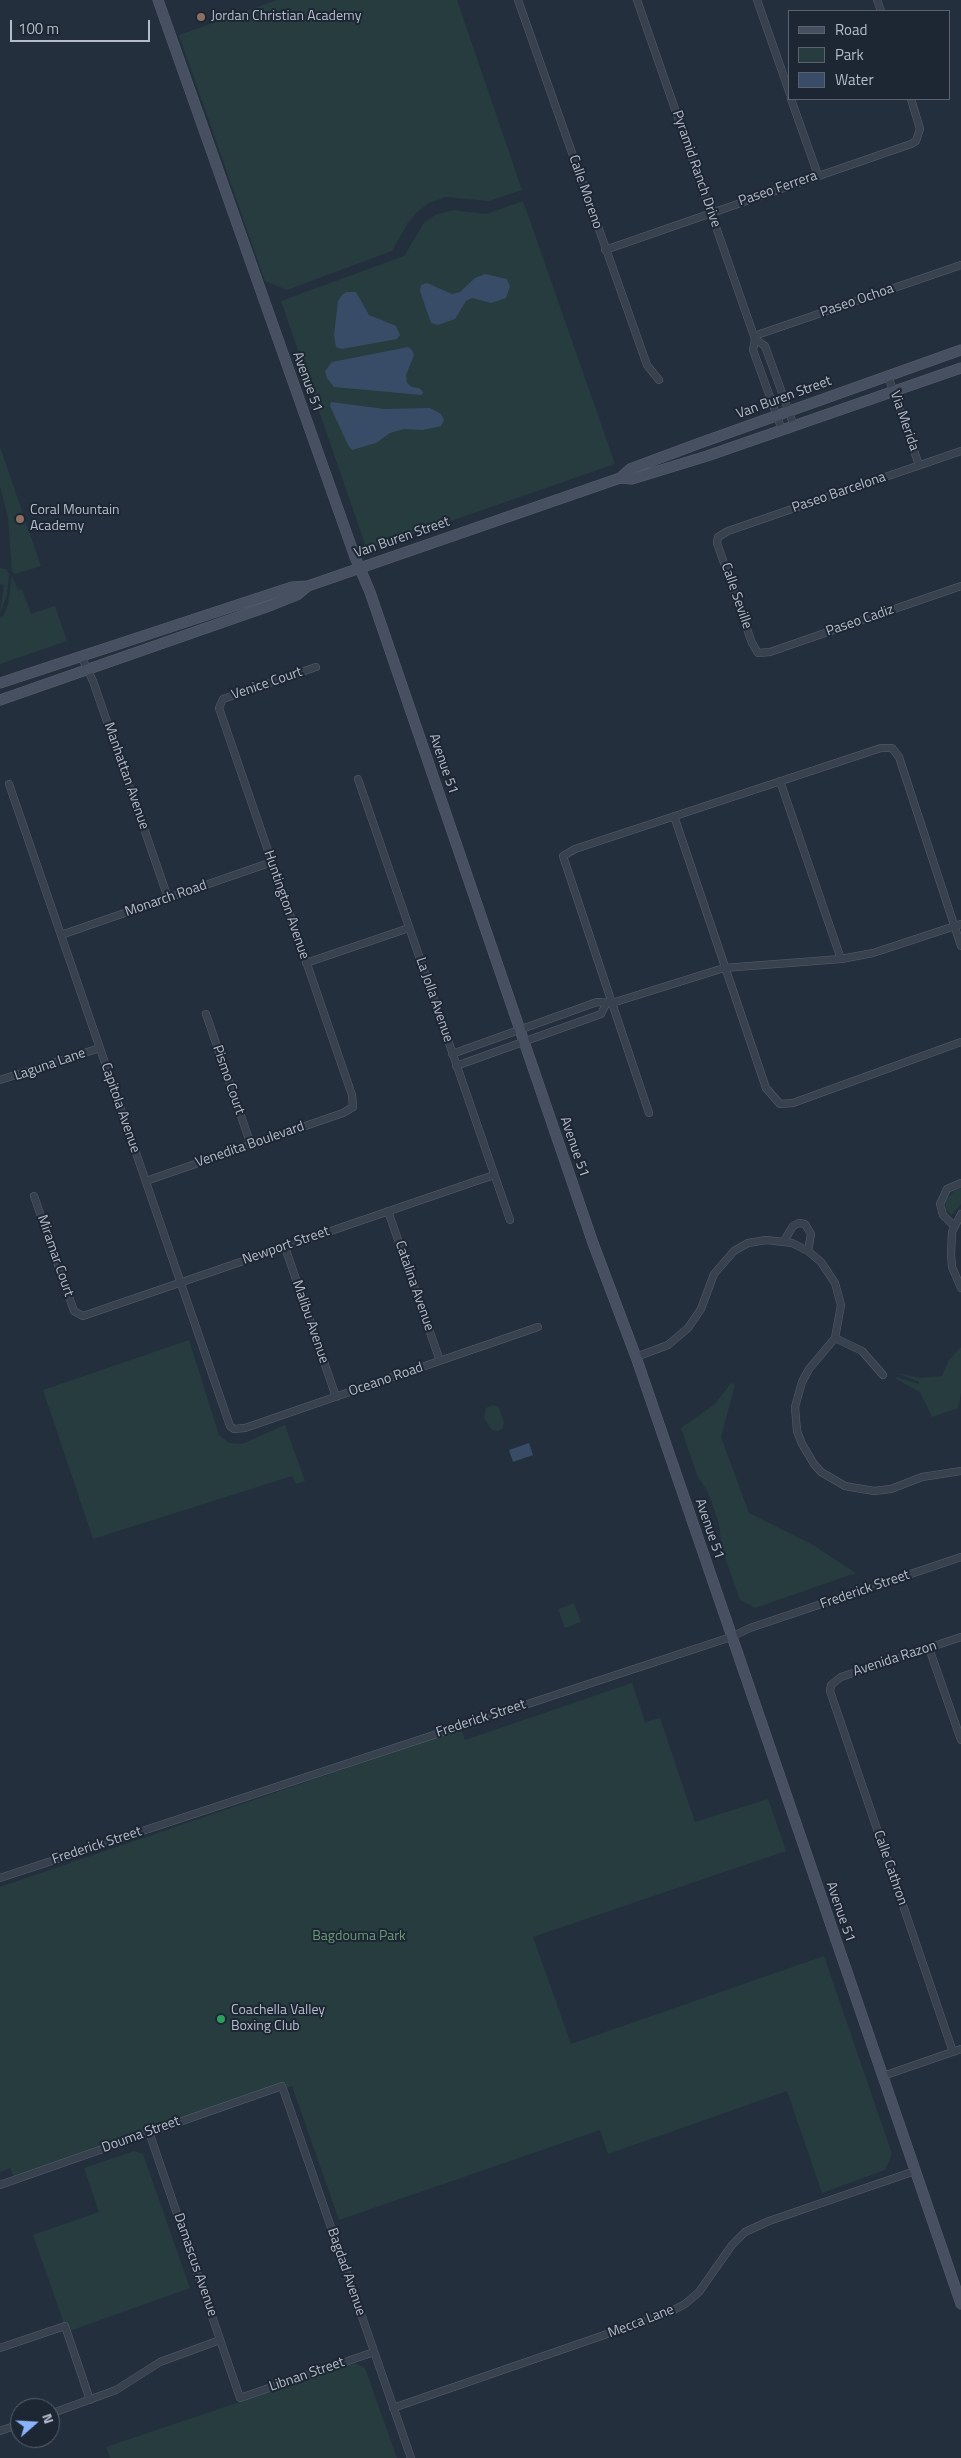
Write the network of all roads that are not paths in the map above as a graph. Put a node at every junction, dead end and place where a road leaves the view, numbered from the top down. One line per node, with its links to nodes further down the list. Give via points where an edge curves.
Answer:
1 (158, 0): 26 (street, Avenue 51)
2 (518, 0): 10 (street, Calle Moreno)
3 (637, 0): 9 (street, Pyramid Ranch Drive)
4 (757, 0): 5 (street)
5 (788, 88)
6 (791, 100): 8 (street)
7 (911, 100): 8 (street, Paseo Ferrera, via 919,121 919,135 911,144)
8 (818, 175): 9 (street, Paseo Ferrera)
9 (711, 212): 10 (street, Paseo Ferrera); 12 (street, Pyramid Ranch Drive)
10 (605, 250): 16 (street, Calle Moreno, via 646,365)
11 (961, 265): 12 (street, Paseo Ochoa)
12 (754, 338): 18 (street, Pyramid Ranch Drive, via 765,346); 19 (street, Pyramid Ranch Drive, via 753,350)
13 (961, 350): 15 (street, Van Buren Street)
14 (961, 368): 17 (street, Van Buren Street)
15 (888, 376): 17 (street, Via Merida); 18 (street, Van Buren Street)
16 (659, 380)
17 (894, 391): 20 (street, Van Buren Street); 23 (street, Via Merida)
18 (789, 410): 19 (street, Van Buren Street); 20 (street, Pyramid Ranch Drive)
19 (776, 414): 21 (street, Pyramid Ranch Drive); 24 (street, Van Buren Street, via 630,469)
20 (794, 426): 21 (street, Van Buren Street)
21 (782, 430): 24 (street, Van Buren Street, via 632,479)
22 (961, 451): 23 (street, Paseo Barcelona)
23 (919, 466): 25 (street, Paseo Barcelona)
24 (620, 478): 26 (street, Van Buren Street)
25 (718, 537): 29 (street, Calle Seville, via 717,543)
26 (360, 568): 27 (street, Van Buren Street); 51 (street, Avenue 51)
27 (308, 586): 30 (street, Van Buren Street, via 292,587); 32 (street, Van Buren Street, via 272,605)
28 (961, 586): 29 (street, Paseo Cadiz, via 770,652)
29 (758, 653)
30 (81, 656): 32 (street, Manhattan Avenue); 33 (street, Van Buren Street)
31 (316, 667): 35 (street, Venice Court)
32 (87, 670): 34 (street, Van Buren Street); 41 (street, Manhattan Avenue)
33 (0, 684)
34 (0, 700)
35 (220, 703): 40 (street, Huntington Avenue, via 221,715)
36 (358, 779): 43 (street, La Jolla Avenue)
37 (780, 781): 39 (street); 42 (street, via 880,748 892,748 899,757); 46 (street)
38 (9, 784): 44 (street, Capitola Avenue)
39 (674, 816): 48 (street); 49 (street, via 575,849 564,856)
40 (272, 862): 41 (street, Monarch Road); 47 (street, Huntington Avenue)
41 (168, 898): 44 (street, Monarch Road)
42 (958, 925): 45 (street); 46 (street, via 873,953)
43 (409, 928): 47 (street); 55 (street, La Jolla Avenue)
44 (61, 935): 54 (street, Capitola Avenue)
45 (961, 946)
46 (841, 959): 48 (street)
47 (306, 963): 58 (street, Huntington Avenue, via 352,1095)
48 (724, 968): 49 (street); 53 (street, via 766,1088 780,1104 793,1103)
49 (609, 1004): 51 (street, via 597,1002); 52 (street, via 601,1014); 59 (street)
50 (206, 1014): 60 (street, Pismo Court)
51 (520, 1030): 52 (street, Avenue 51); 55 (street)
52 (524, 1042): 56 (street); 77 (street, Avenue 51)
53 (961, 1042)
54 (100, 1048): 57 (street, Laguna Lane); 62 (street, Capitola Avenue)
55 (452, 1054): 56 (street, La Jolla Avenue)
56 (456, 1066): 61 (street, La Jolla Avenue)
57 (0, 1080)
58 (353, 1107): 60 (street, Venedita Boulevard)
59 (649, 1113)
60 (251, 1145): 62 (street, Venedita Boulevard)
61 (494, 1175): 65 (street, Newport Street); 67 (street, La Jolla Avenue)
62 (146, 1181): 72 (street, Capitola Avenue)
63 (961, 1183): 68 (street, via 948,1189 940,1204 943,1215)
64 (34, 1196): 74 (street, Miramar Court)
65 (388, 1211): 70 (street, Newport Street); 78 (street, Catalina Avenue)
66 (961, 1214): 68 (street)
67 (510, 1220)
68 (954, 1226): 73 (street, via 950,1254)
69 (784, 1241): 71 (street); 71 (street, via 792,1226 806,1224 811,1234); 77 (street, via 756,1242 734,1252 714,1274 701,1309 688,1328 668,1345)
70 (284, 1247): 72 (street, Newport Street); 80 (street, Malibu Avenue)
71 (808, 1251): 76 (street, via 829,1273 839,1294 841,1313)
72 (180, 1283): 74 (street, Newport Street, via 90,1314); 81 (street, Capitola Avenue)
73 (961, 1288)
74 (78, 1315)
75 (538, 1327): 78 (street, Oceano Road)
76 (835, 1338): 79 (street, via 862,1351); 82 (street, via 809,1369 795,1407 797,1431 814,1464 845,1486 868,1490 884,1490 922,1477)
77 (636, 1357): 84 (street, Avenue 51)
78 (440, 1361): 80 (street, Oceano Road)
79 (883, 1375)
80 (336, 1397): 81 (street, Oceano Road, via 246,1428)
81 (234, 1429)
82 (961, 1471)
83 (961, 1557): 84 (street, Frederick Street)
84 (731, 1637): 89 (street, Frederick Street); 92 (street, Avenue 51)
85 (961, 1637): 86 (street, Avenida Razon)
86 (929, 1648): 87 (street, Avenida Razon, via 841,1678); 88 (street)
87 (831, 1685): 91 (street, Calle Cathron, via 832,1698)
88 (961, 1740)
89 (0, 1878)
90 (961, 2049): 91 (street)
91 (953, 2052): 92 (street)
92 (883, 2076): 95 (street, Avenue 51)
93 (282, 2086): 94 (street, Douma Street); 100 (street, Bagdad Avenue)
94 (149, 2132): 96 (street, Douma Street); 98 (street, Damascus Avenue)
95 (915, 2171): 97 (street, Avenue 51); 103 (street, Mecca Lane, via 751,2229 732,2244 699,2292 668,2313)
96 (0, 2184)
97 (961, 2304)
98 (220, 2340): 101 (street, Damascus Avenue); 102 (street, via 170,2358 116,2390)
99 (0, 2348): 102 (street, via 64,2326)
100 (374, 2352): 101 (street, Libnan Street); 103 (street, Bagdad Avenue)
101 (240, 2398)
102 (90, 2400): 104 (street)
103 (393, 2408): 105 (street, Bagdad Avenue)
104 (60, 2410)
105 (411, 2458)

